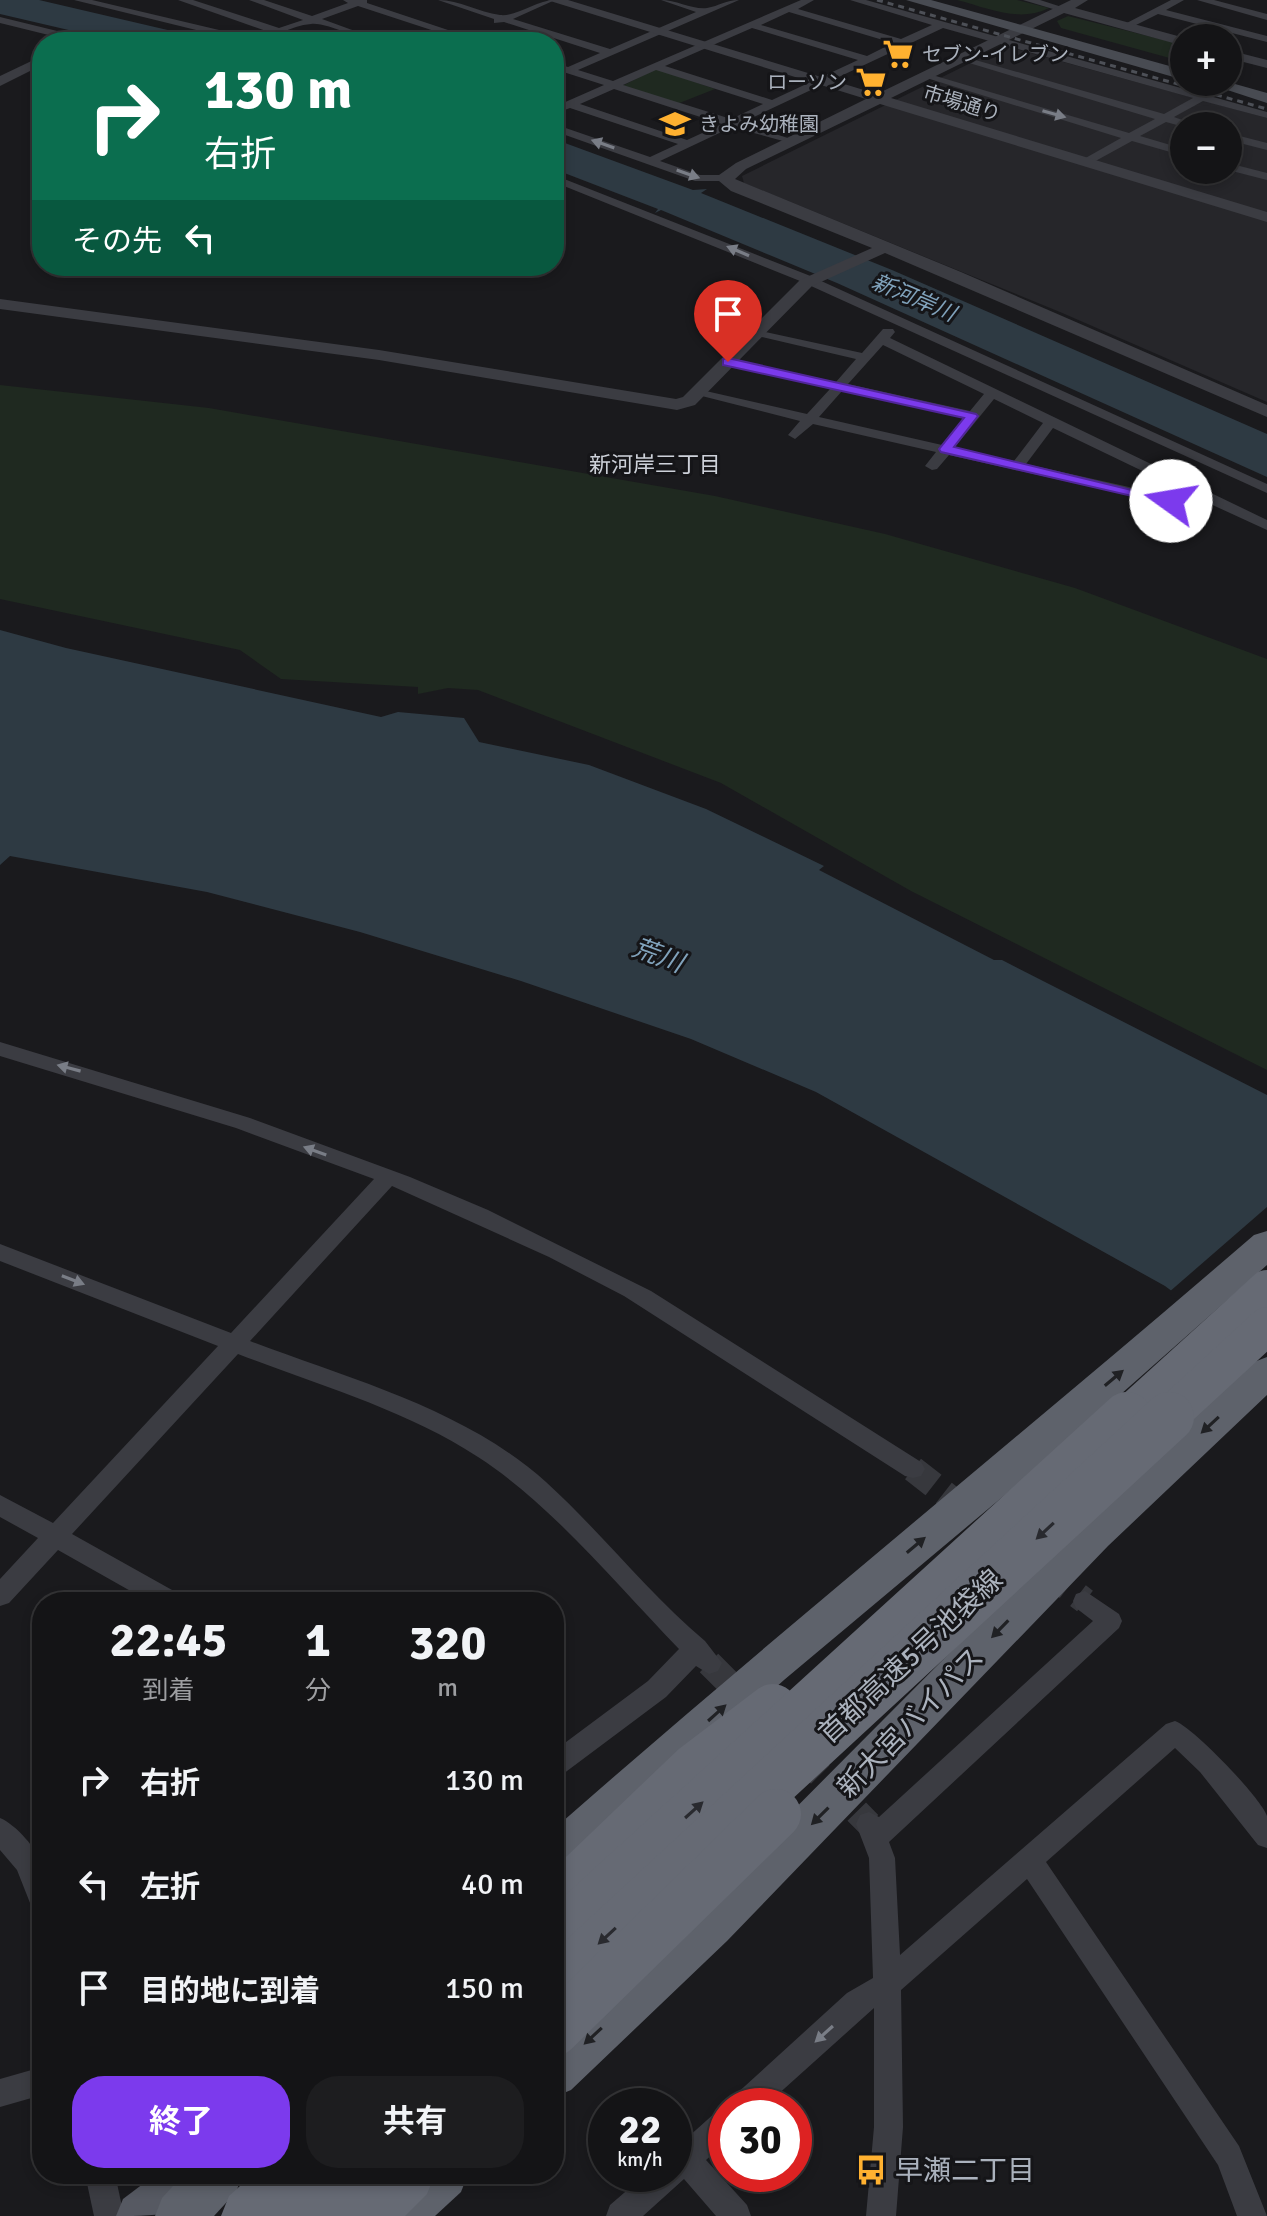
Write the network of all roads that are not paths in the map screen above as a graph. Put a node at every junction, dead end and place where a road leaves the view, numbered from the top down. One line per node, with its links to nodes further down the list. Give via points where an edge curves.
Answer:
1 (79, 0): 22 (street)
2 (254, 0): 27 (street)
3 (443, 0): 25 (street)
4 (552, 0): 25 (street); 41 (street, 市場通り)
5 (668, 0): 20 (street)
6 (809, 0): 17 (street)
7 (855, 0): 29 (street)
8 (914, 0): 32 (main road)
9 (940, 0): 32 (main road)
10 (1028, 0): 18 (street)
11 (1081, 0): 18 (street)
12 (1179, 0): 19 (street)
13 (1202, 0): 24 (street)
14 (188, 1): 22 (street); 36 (street)
15 (357, 1): 27 (street); 38 (street)
16 (733, 4): 20 (street)
17 (788, 9): 23 (street); 46 (street)
18 (1063, 9): 31 (street); 32 (street)
19 (1158, 11): 31 (street); 44 (street)
20 (706, 12): 41 (street)
21 (755, 13): 23 (street)
22 (156, 17): 35 (street)
23 (770, 17): 30 (street)
24 (1267, 17)
25 (502, 19): 28 (street); 40 (street)
26 (0, 20): 34 (street)
27 (313, 20): 36 (street); 37 (street)
28 (488, 24)
29 (942, 24): 45 (street); 46 (street)
30 (752, 25): 47 (street); 50 (street)
31 (1126, 26): 43 (street)
32 (1026, 27): 45 (street); 53 (main road); 58 (main road)
33 (474, 30): 39 (street)
34 (47, 32)
35 (216, 32)
36 (279, 32)
37 (350, 32)
38 (447, 32)
39 (469, 32)
40 (544, 32)
41 (659, 32): 47 (street, 市場通り); 48 (street)
42 (564, 38): 48 (street)
43 (1170, 38)
44 (1267, 39)
45 (999, 40): 51 (street); 63 (street)
46 (903, 43): 50 (street)
47 (704, 46): 55 (street); 62 (street, 市場通り)
48 (611, 53): 57 (street)
49 (1242, 57): 52 (street)
50 (867, 59): 62 (street)
51 (961, 59): 60 (street); 80 (street)
52 (1265, 62)
53 (1170, 63)
54 (32, 65): 61 (street)
55 (656, 67): 65 (street); 66 (street)
56 (564, 70): 57 (street)
57 (568, 71): 59 (street); 65 (street)
58 (1170, 71)
59 (564, 73)
60 (925, 76): 73 (street); 84 (street, one-way to 84)
61 (3, 79)
62 (821, 81): 73 (street, 市場通り); 76 (street)
63 (1170, 81)
64 (1242, 83): 67 (main road)
65 (613, 85): 75 (street); 78 (street)
66 (722, 87): 68 (street); 76 (street)
67 (1267, 90)
68 (708, 94)
69 (1242, 95): 72 (main road)
70 (1197, 96): 80 (street)
71 (1221, 96): 79 (street)
72 (1267, 98)
73 (879, 99): 86 (street); 91 (street, 市場通り)
74 (694, 100): 78 (street)
75 (569, 104): 77 (street); 87 (street)
76 (774, 104): 82 (street)
77 (564, 106)
78 (680, 107): 82 (street)
79 (1267, 115)
80 (1165, 118): 81 (street); 84 (street)
81 (1170, 119)
82 (732, 123): 86 (street); 87 (street)
83 (564, 131): 90 (street, one-way to 83)
84 (1131, 137): 89 (street); 91 (street)
85 (1242, 140): 88 (street)
86 (790, 142): 94 (street)
87 (689, 144): 90 (street)
88 (1267, 147)
89 (1170, 149)
90 (651, 161): 94 (street, one-way to 94, via 699,179)
91 (1086, 162): 97 (street, 市場通り)
92 (1242, 170): 93 (street)
93 (1267, 177)
94 (726, 178): 96 (street, via 736,188)
95 (564, 182): 99 (street, one-way to 95)
96 (779, 204): 98 (street); 100 (street)
97 (1267, 217)
98 (876, 252): 99 (street); 100 (street)
99 (811, 281): 102 (street); 103 (street)
100 (1017, 303): 112 (street)
101 (0, 304): 110 (street, via 393,357 671,405 688,402)
102 (898, 320): 104 (street); 107 (street)
103 (756, 334): 105 (street); 106 (street)
104 (881, 339): 105 (street); 108 (street)
105 (864, 357): 109 (street)
106 (728, 362): 109 (street); 110 (street)
107 (1005, 368): 108 (street); 117 (street)
108 (972, 383): 111 (street)
109 (839, 387): 113 (street); 114 (street)
110 (697, 393): 114 (street)
111 (992, 393): 113 (street); 115 (street)
112 (1267, 412)
113 (972, 416): 118 (street)
114 (809, 418): 116 (street); 118 (street)
115 (1051, 421): 119 (street); 121 (street)
116 (795, 435)
117 (1179, 447): 119 (street); 122 (street)
118 (945, 449): 120 (street); 121 (street)
119 (1138, 463): 123 (street)
120 (932, 466)
121 (1017, 466): 123 (street, via 1171,501)
122 (1267, 489)
123 (1193, 490): 124 (street)
124 (1267, 525)
125 (0, 1049): 126 (street, one-way to 125, via 111,1080)
126 (388, 1178): 131 (street); 133 (street, via 634,1291)
127 (1267, 1244): 143 (highway, one-way to 127, via 769,1667)
128 (0, 1252): 131 (street, one-way to 131)
129 (1267, 1289): 136 (highway, 首都高速5号池袋線, bridge)
130 (1267, 1326): 136 (highway, 首都高速5号池袋線, one-way to 136, bridge)
131 (233, 1343): 135 (street); 140 (street, via 431,1420 486,1450 536,1487 703,1656)
132 (1267, 1372): 151 (highway, 新大宮バイパス, one-way to 151, via 1094,1534 711,1925)
133 (913, 1469)
134 (0, 1505): 135 (street)
135 (55, 1536): 137 (street); 138 (street)
136 (997, 1555): 146 (highway, bridge, via 694,1769); 147 (highway, 首都高速5号池袋線, one-way to 136, bridge); 148 (highway, 首都高速5号池袋線, one-way to 148, bridge); 150 (highway, bridge, via 766,1825)
137 (154, 1592)
138 (0, 1596)
139 (1085, 1601): 149 (street, via 1110,1621 872,1830 882,1858)
140 (564, 1759)
141 (0, 1830): 145 (street)
142 (1267, 1836): 144 (street, via 1209,1764 1175,1732)
143 (564, 1849)
144 (1029, 1859): 149 (street); 179 (street, via 1229,2156)
145 (32, 1874)
146 (564, 1893)
147 (564, 1930)
148 (564, 1975)
149 (885, 1986): 153 (street, one-way to 153, via 857,2003); 178 (street, via 889,2113)
150 (564, 2021)
151 (564, 2064)
152 (32, 2084): 154 (street)
153 (764, 2088)
154 (0, 2093)
155 (708, 2136): 156 (street)
156 (692, 2149)
157 (692, 2176): 177 (street)
158 (102, 2184): 168 (street)
159 (182, 2184): 169 (main road)
160 (209, 2184): 170 (highway)
161 (261, 2184): 171 (highway)
162 (284, 2184): 172 (highway)
163 (340, 2184): 173 (highway)
164 (368, 2184): 173 (main road)
165 (397, 2184): 174 (highway)
166 (432, 2184): 175 (highway)
167 (645, 2192): 176 (street)
168 (109, 2216)
169 (140, 2216)
170 (180, 2216)
171 (227, 2216)
172 (249, 2216)
173 (306, 2216)
174 (364, 2216)
175 (397, 2216)
176 (621, 2216)
177 (736, 2216)
178 (881, 2216)
179 (1252, 2216)

